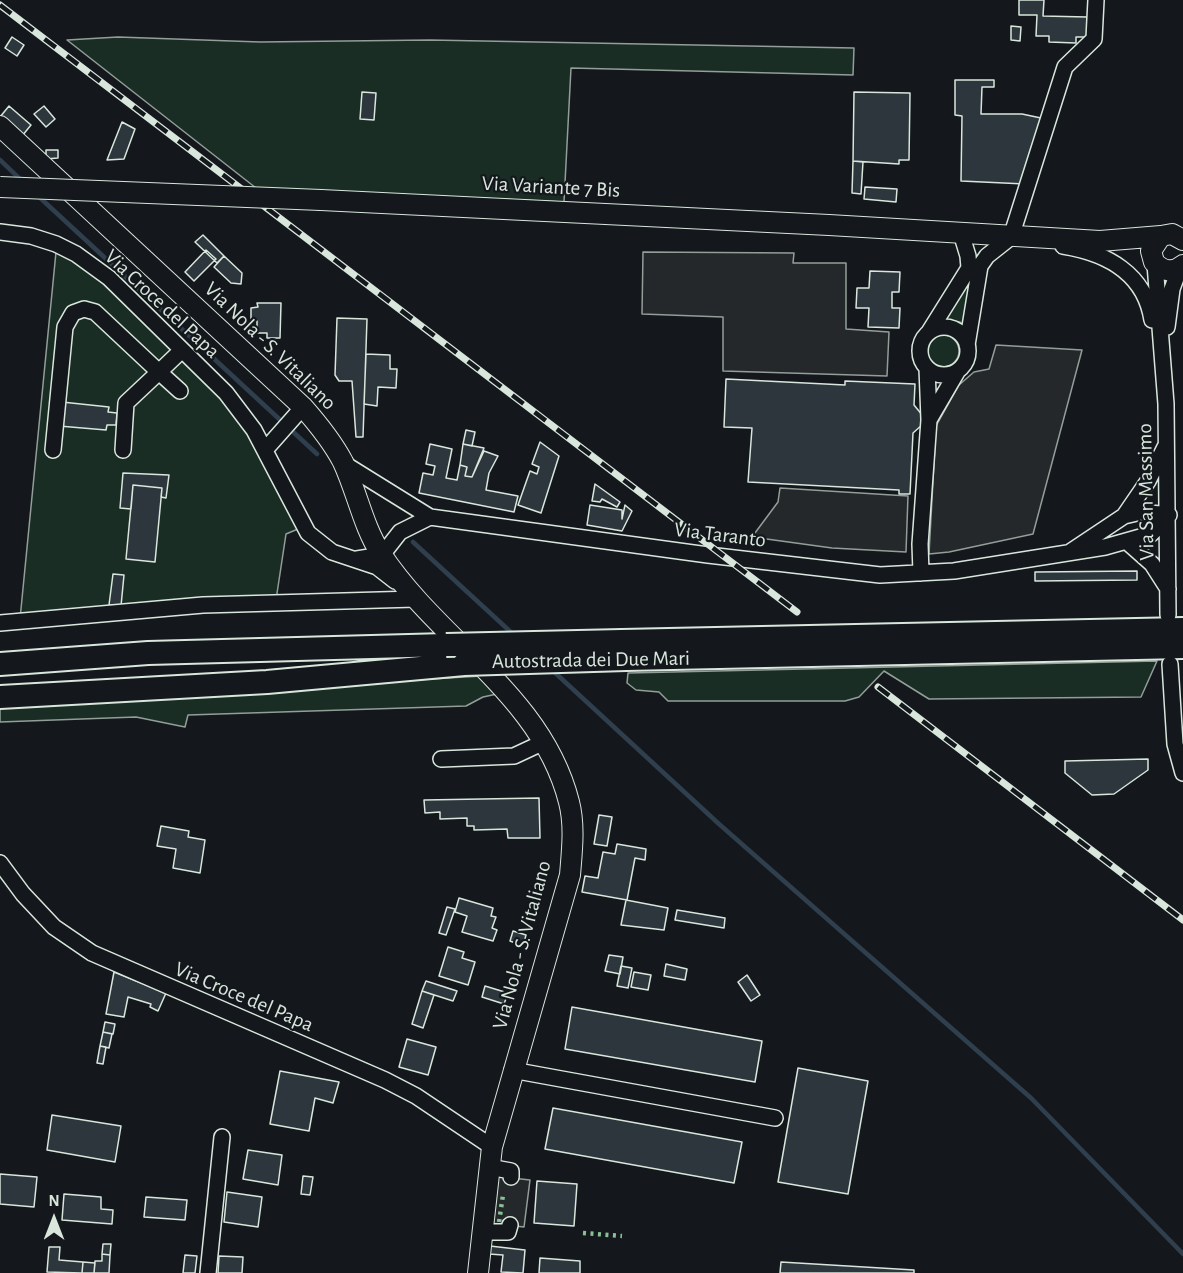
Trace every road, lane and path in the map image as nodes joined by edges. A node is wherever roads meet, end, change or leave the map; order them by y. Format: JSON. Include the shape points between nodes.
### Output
{"nodes":[{"id":1,"x":1096,"y":0,"type":"edge"},
{"id":2,"x":0,"y":126,"type":"edge"},
{"id":3,"x":0,"y":187,"type":"edge"},
{"id":4,"x":0,"y":232,"type":"edge"},
{"id":5,"x":961,"y":234,"type":"junction"},
{"id":6,"x":1161,"y":236,"type":"junction"},
{"id":7,"x":1011,"y":237,"type":"junction"},
{"id":8,"x":1037,"y":238,"type":"junction"},
{"id":9,"x":1182,"y":239,"type":"edge"},
{"id":10,"x":1100,"y":241,"type":"junction"},
{"id":11,"x":1155,"y":263,"type":"junction"},
{"id":12,"x":1182,"y":266,"type":"edge"},
{"id":13,"x":929,"y":332,"type":"junction"},
{"id":14,"x":967,"y":345,"type":"junction"},
{"id":15,"x":182,"y":350,"type":"junction"},
{"id":16,"x":927,"y":368,"type":"junction"},
{"id":17,"x":1164,"y":369,"type":"junction"},
{"id":18,"x":159,"y":372,"type":"junction"},
{"id":19,"x":957,"y":372,"type":"junction"},
{"id":20,"x":180,"y":391,"type":"dead end"},
{"id":21,"x":292,"y":419,"type":"junction"},
{"id":22,"x":929,"y":420,"type":"junction"},
{"id":23,"x":1167,"y":444,"type":"junction"},
{"id":24,"x":53,"y":450,"type":"dead end"},
{"id":25,"x":123,"y":450,"type":"dead end"},
{"id":26,"x":265,"y":450,"type":"junction"},
{"id":27,"x":343,"y":463,"type":"junction"},
{"id":28,"x":1169,"y":515,"type":"junction"},
{"id":29,"x":1124,"y":516,"type":"junction"},
{"id":30,"x":430,"y":517,"type":"junction"},
{"id":31,"x":1126,"y":541,"type":"junction"},
{"id":32,"x":1068,"y":554,"type":"junction"},
{"id":33,"x":382,"y":555,"type":"junction"},
{"id":34,"x":357,"y":559,"type":"junction"},
{"id":35,"x":921,"y":573,"type":"junction"},
{"id":36,"x":1168,"y":589,"type":"junction"},
{"id":37,"x":415,"y":598,"type":"junction"},
{"id":38,"x":1176,"y":622,"type":"edge"},
{"id":39,"x":0,"y":624,"type":"edge"},
{"id":40,"x":624,"y":650,"type":"junction"},
{"id":41,"x":1176,"y":655,"type":"edge"},
{"id":42,"x":0,"y":664,"type":"edge"},
{"id":43,"x":464,"y":664,"type":"junction"},
{"id":44,"x":0,"y":683,"type":"edge"},
{"id":45,"x":1177,"y":692,"type":"edge"},
{"id":46,"x":0,"y":696,"type":"edge"},
{"id":47,"x":544,"y":742,"type":"junction"},
{"id":48,"x":441,"y":759,"type":"dead end"},
{"id":49,"x":1183,"y":774,"type":"edge"},
{"id":50,"x":0,"y":863,"type":"edge"},
{"id":51,"x":512,"y":1070,"type":"junction"},
{"id":52,"x":775,"y":1118,"type":"dead end"},
{"id":53,"x":222,"y":1137,"type":"dead end"},
{"id":54,"x":492,"y":1147,"type":"junction"},
{"id":55,"x":489,"y":1167,"type":"junction"},
{"id":56,"x":511,"y":1177,"type":"dead end"},
{"id":57,"x":510,"y":1225,"type":"dead end"},
{"id":58,"x":482,"y":1232,"type":"junction"},
{"id":59,"x":208,"y":1273,"type":"edge"},
{"id":60,"x":477,"y":1273,"type":"edge"}],
"edges":[{"from":1,"to":7,"type":"street","via":[[1095,39],[1065,67]]},
{"from":2,"to":21,"type":"main road","name":"Via Nola - S. Vitaliano"},
{"from":3,"to":5,"type":"main road","name":"Via Variante 7 Bis","bridge":true},
{"from":4,"to":15,"type":"street","name":"Via Croce del Papa","via":[[31,236],[76,254],[110,278]]},
{"from":5,"to":7,"type":"main road","name":"Via Variante 7 Bis"},
{"from":5,"to":13,"type":"street","via":[[969,268]]},
{"from":6,"to":9,"type":"main road","name":"Via Variante 7 Bis","via":[[1172,234]]},
{"from":6,"to":10,"type":"main road","name":"Via Variante 7 Bis"},
{"from":6,"to":11,"type":"main road","via":[[1153,244]]},
{"from":7,"to":8,"type":"main road","name":"Via Variante 7 Bis"},
{"from":7,"to":14,"type":"street","via":[[980,266]]},
{"from":8,"to":10,"type":"main road","name":"Via Variante 7 Bis"},
{"from":8,"to":17,"type":"street","name":"Via San Massimo","via":[[1113,261],[1137,281],[1149,303],[1158,358]]},
{"from":10,"to":11,"type":"main road","name":"Via Variante 7 Bis"},
{"from":11,"to":12,"type":"main road","name":"Via Variante 7 Bis","via":[[1165,270]]},
{"from":11,"to":17,"type":"street","name":"Via San Massimo"},
{"from":12,"to":17,"type":"street","name":"Via San Massimo","via":[[1172,289]]},
{"from":13,"to":14,"type":"street","via":[[953,329]]},
{"from":13,"to":16,"type":"street","via":[[920,354]]},
{"from":14,"to":19,"type":"street","via":[[966,360]]},
{"from":15,"to":18,"type":"street"},
{"from":15,"to":26,"type":"street","name":"Via Croce del Papa","via":[[226,393]]},
{"from":16,"to":19,"type":"street","via":[[941,375]]},
{"from":16,"to":22,"type":"street"},
{"from":17,"to":23,"type":"street","name":"Via San Massimo"},
{"from":18,"to":20,"type":"street"},
{"from":18,"to":24,"type":"street","via":[[95,312],[84,309],[73,313],[65,327]]},
{"from":18,"to":25,"type":"street","via":[[126,403]]},
{"from":19,"to":22,"type":"street"},
{"from":21,"to":26,"type":"street"},
{"from":21,"to":27,"type":"main road","name":"Via Nola - S. Vitaliano","via":[[327,434]]},
{"from":22,"to":35,"type":"street"},
{"from":23,"to":28,"type":"street","name":"Via San Massimo"},
{"from":23,"to":29,"type":"street","name":"Via Taranto","via":[[1149,481]]},
{"from":26,"to":34,"type":"street","name":"Via Croce del Papa","via":[[308,533],[332,552]]},
{"from":27,"to":30,"type":"street"},
{"from":27,"to":33,"type":"main road","name":"Via Nola - S. Vitaliano"},
{"from":28,"to":29,"type":"street","name":"Via Taranto","via":[[1141,512]]},
{"from":28,"to":31,"type":"street","name":"Via Taranto","via":[[1151,534]]},
{"from":28,"to":36,"type":"street","name":"Via San Massimo"},
{"from":29,"to":32,"type":"street","name":"Via Taranto"},
{"from":30,"to":33,"type":"street","via":[[400,532]]},
{"from":30,"to":35,"type":"street","name":"Via Taranto","via":[[880,575]]},
{"from":31,"to":32,"type":"street","name":"Via Taranto"},
{"from":31,"to":36,"type":"street","via":[[1152,564]]},
{"from":32,"to":35,"type":"street","name":"Via Taranto"},
{"from":33,"to":34,"type":"street","name":"Via Croce del Papa"},
{"from":33,"to":37,"type":"main road","name":"Via Nola - S. Vitaliano"},
{"from":34,"to":37,"type":"street","name":"Via Croce del Papa","via":[[390,576]]},
{"from":36,"to":38,"type":"street","name":"Via San Massimo"},
{"from":37,"to":39,"type":"street","via":[[203,605]]},
{"from":37,"to":47,"type":"main road","name":"Via Nola - S. Vitaliano","via":[[506,689]]},
{"from":38,"to":40,"type":"highway","name":"Autostrada dei Due Mari"},
{"from":40,"to":41,"type":"highway","name":"Autostrada dei Due Mari"},
{"from":40,"to":42,"type":"highway","name":"Autostrada dei Due Mari","bridge":true,"via":[[446,645],[148,653]]},
{"from":40,"to":43,"type":"highway","name":"Autostrada dei Due Mari","bridge":true},
{"from":41,"to":45,"type":"street"},
{"from":43,"to":44,"type":"highway","name":"Autostrada dei Due Mari","via":[[148,672]]},
{"from":43,"to":46,"type":"highway","via":[[267,682]]},
{"from":45,"to":49,"type":"street","via":[[1174,744]]},
{"from":47,"to":48,"type":"street","via":[[514,756]]},
{"from":47,"to":51,"type":"main road","name":"Via Nola - S. Vitaliano","via":[[570,803],[570,875]]},
{"from":50,"to":54,"type":"street","name":"Via Croce del Papa","via":[[54,927],[92,953],[385,1080]]},
{"from":51,"to":52,"type":"street"},
{"from":51,"to":54,"type":"main road","name":"Via Nola - S. Vitaliano"},
{"from":53,"to":59,"type":"street"},
{"from":54,"to":55,"type":"main road","name":"Via Nola - S. Vitaliano"},
{"from":55,"to":56,"type":"street","via":[[511,1172]]},
{"from":55,"to":58,"type":"main road","name":"Via Nola - S. Vitaliano"},
{"from":57,"to":58,"type":"street","via":[[508,1232]]},
{"from":58,"to":60,"type":"main road","name":"Via Nola - S. Vitaliano"}]}
